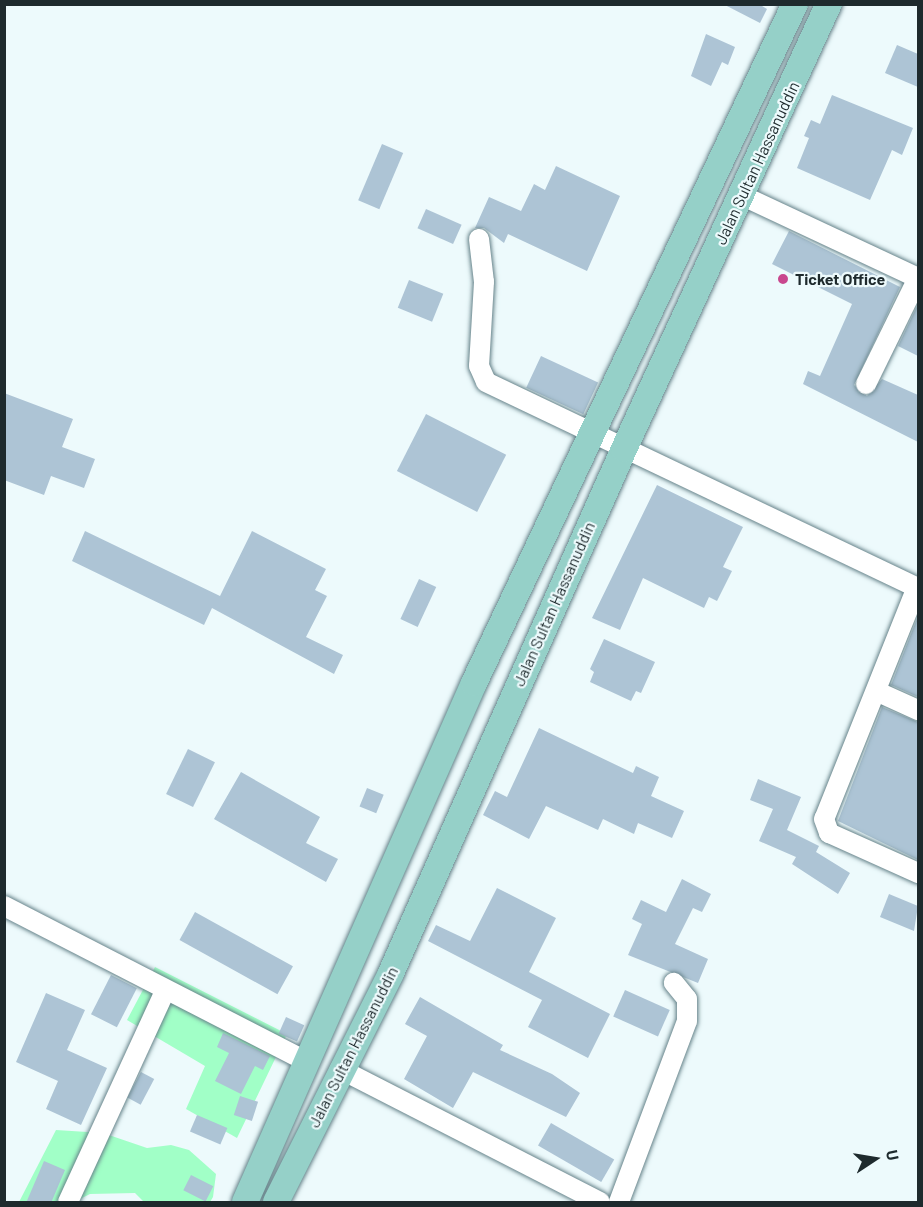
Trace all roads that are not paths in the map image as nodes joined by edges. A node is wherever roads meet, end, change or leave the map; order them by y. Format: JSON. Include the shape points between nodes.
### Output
{"nodes":[{"id":1,"x":795,"y":4,"type":"edge"},
{"id":2,"x":829,"y":4,"type":"edge"},
{"id":3,"x":743,"y":196,"type":"junction"},
{"id":4,"x":478,"y":239,"type":"dead end"},
{"id":5,"x":918,"y":278,"type":"edge"},
{"id":6,"x":866,"y":384,"type":"dead end"},
{"id":7,"x":591,"y":431,"type":"junction"},
{"id":8,"x":624,"y":449,"type":"junction"},
{"id":9,"x":918,"y":587,"type":"edge"},
{"id":10,"x":878,"y":692,"type":"junction"},
{"id":11,"x":918,"y":710,"type":"edge"},
{"id":12,"x":918,"y":873,"type":"edge"},
{"id":13,"x":4,"y":906,"type":"edge"},
{"id":14,"x":674,"y":983,"type":"dead end"},
{"id":15,"x":165,"y":991,"type":"junction"},
{"id":16,"x":307,"y":1062,"type":"junction"},
{"id":17,"x":340,"y":1069,"type":"junction"},
{"id":18,"x":257,"y":1172,"type":"junction"},
{"id":19,"x":280,"y":1194,"type":"edge"},
{"id":20,"x":68,"y":1203,"type":"edge"},
{"id":21,"x":245,"y":1203,"type":"edge"},
{"id":22,"x":600,"y":1203,"type":"edge"},
{"id":23,"x":619,"y":1203,"type":"edge"}],
"edges":[{"from":1,"to":7,"type":"main road","name":"Jalan Sultan Hassanuddin","via":[[659,299]]},
{"from":2,"to":3,"type":"main road","name":"Jalan Sultan Hassanuddin"},
{"from":3,"to":5,"type":"street"},
{"from":3,"to":8,"type":"main road","name":"Jalan Sultan Hassanuddin"},
{"from":4,"to":7,"type":"street","via":[[484,282],[481,376]]},
{"from":5,"to":6,"type":"street"},
{"from":7,"to":8,"type":"street"},
{"from":7,"to":16,"type":"main road","name":"Jalan Sultan Hassanuddin"},
{"from":8,"to":9,"type":"street"},
{"from":8,"to":17,"type":"main road","name":"Jalan Sultan Hassanuddin","via":[[391,973]]},
{"from":9,"to":10,"type":"street"},
{"from":10,"to":11,"type":"street"},
{"from":10,"to":12,"type":"street","via":[[824,826],[829,832]]},
{"from":13,"to":15,"type":"street"},
{"from":14,"to":23,"type":"street","via":[[687,999],[687,1021]]},
{"from":15,"to":16,"type":"street"},
{"from":15,"to":20,"type":"street"},
{"from":16,"to":18,"type":"main road","name":"Jalan Sultan Hassanuddin"},
{"from":17,"to":19,"type":"main road","name":"Jalan Sultan Hassanuddin"},
{"from":17,"to":22,"type":"street"},
{"from":18,"to":19,"type":"main road"},
{"from":18,"to":21,"type":"main road","name":"Jalan Sultan Hassanuddin"}]}
